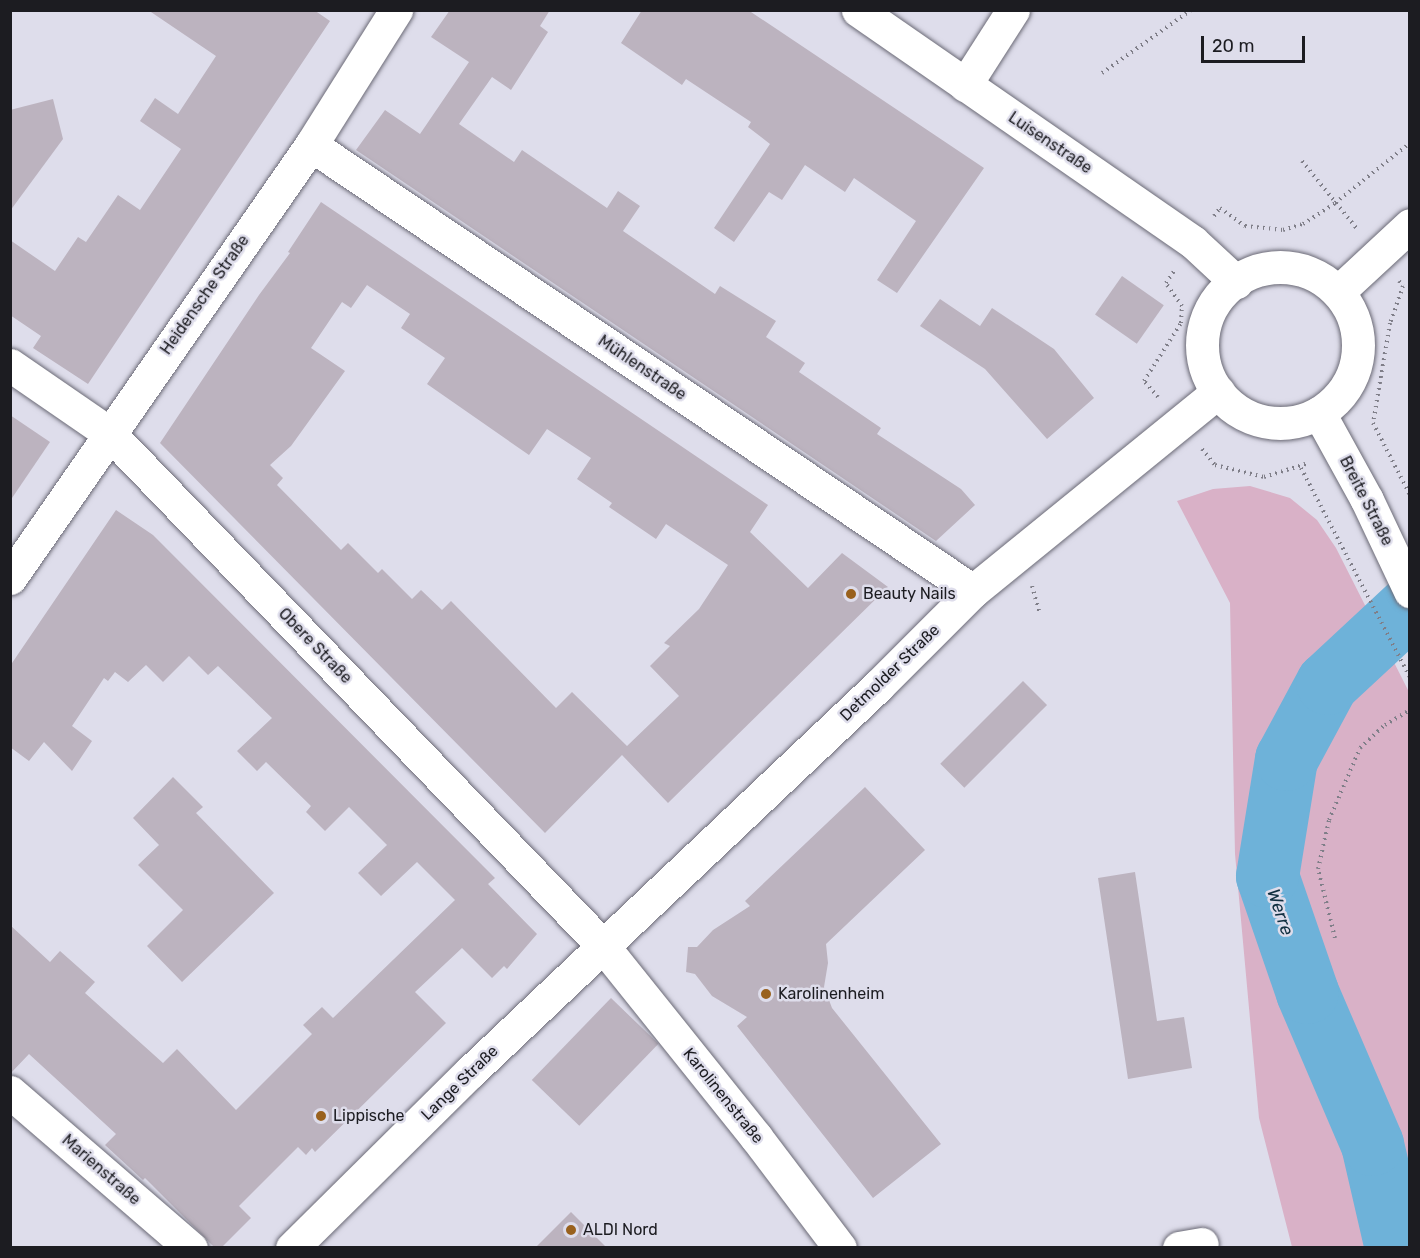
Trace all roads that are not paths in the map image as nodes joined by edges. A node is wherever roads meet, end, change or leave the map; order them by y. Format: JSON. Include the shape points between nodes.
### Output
{"nodes":[{"id":1,"x":396,"y":10,"type":"edge"},
{"id":2,"x":858,"y":10,"type":"edge"},
{"id":3,"x":1013,"y":10,"type":"edge"},
{"id":4,"x":965,"y":85,"type":"junction"},
{"id":5,"x":311,"y":145,"type":"junction"},
{"id":6,"x":1410,"y":225,"type":"edge"},
{"id":7,"x":1236,"y":282,"type":"junction"},
{"id":8,"x":1338,"y":292,"type":"junction"},
{"id":9,"x":10,"y":365,"type":"edge"},
{"id":10,"x":1218,"y":392,"type":"junction"},
{"id":11,"x":1319,"y":413,"type":"junction"},
{"id":12,"x":109,"y":433,"type":"junction"},
{"id":13,"x":10,"y":578,"type":"edge"},
{"id":14,"x":973,"y":591,"type":"junction"},
{"id":15,"x":1410,"y":591,"type":"edge"},
{"id":16,"x":603,"y":946,"type":"junction"},
{"id":17,"x":10,"y":1092,"type":"edge"},
{"id":18,"x":191,"y":1248,"type":"edge"},
{"id":19,"x":292,"y":1248,"type":"edge"},
{"id":20,"x":840,"y":1248,"type":"edge"}],
"edges":[{"from":1,"to":5,"type":"street","name":"Heidensche Straße"},
{"from":2,"to":4,"type":"street","name":"Luisenstraße"},
{"from":3,"to":4,"type":"street"},
{"from":4,"to":7,"type":"street","name":"Luisenstraße","via":[[1193,242]]},
{"from":5,"to":12,"type":"street","name":"Heidensche Straße"},
{"from":5,"to":14,"type":"street","name":"Mühlenstraße"},
{"from":6,"to":8,"type":"street"},
{"from":7,"to":8,"type":"street","via":[[1252,273],[1288,268],[1315,276]]},
{"from":7,"to":10,"type":"street","via":[[1209,313],[1204,333],[1203,353]]},
{"from":8,"to":11,"type":"street","via":[[1358,334],[1356,365],[1342,393]]},
{"from":9,"to":12,"type":"street","name":"Obere Straße"},
{"from":10,"to":11,"type":"street","via":[[1233,408],[1275,423],[1298,422]]},
{"from":10,"to":14,"type":"street","name":"Detmolder Straße"},
{"from":11,"to":15,"type":"street","name":"Breite Straße"},
{"from":12,"to":13,"type":"street","name":"Heidensche Straße"},
{"from":12,"to":16,"type":"street","name":"Obere Straße"},
{"from":14,"to":16,"type":"street","name":"Detmolder Straße"},
{"from":16,"to":19,"type":"street","name":"Lange Straße"},
{"from":16,"to":20,"type":"street","name":"Karolinenstraße"},
{"from":17,"to":18,"type":"street","name":"Marienstraße"}]}
